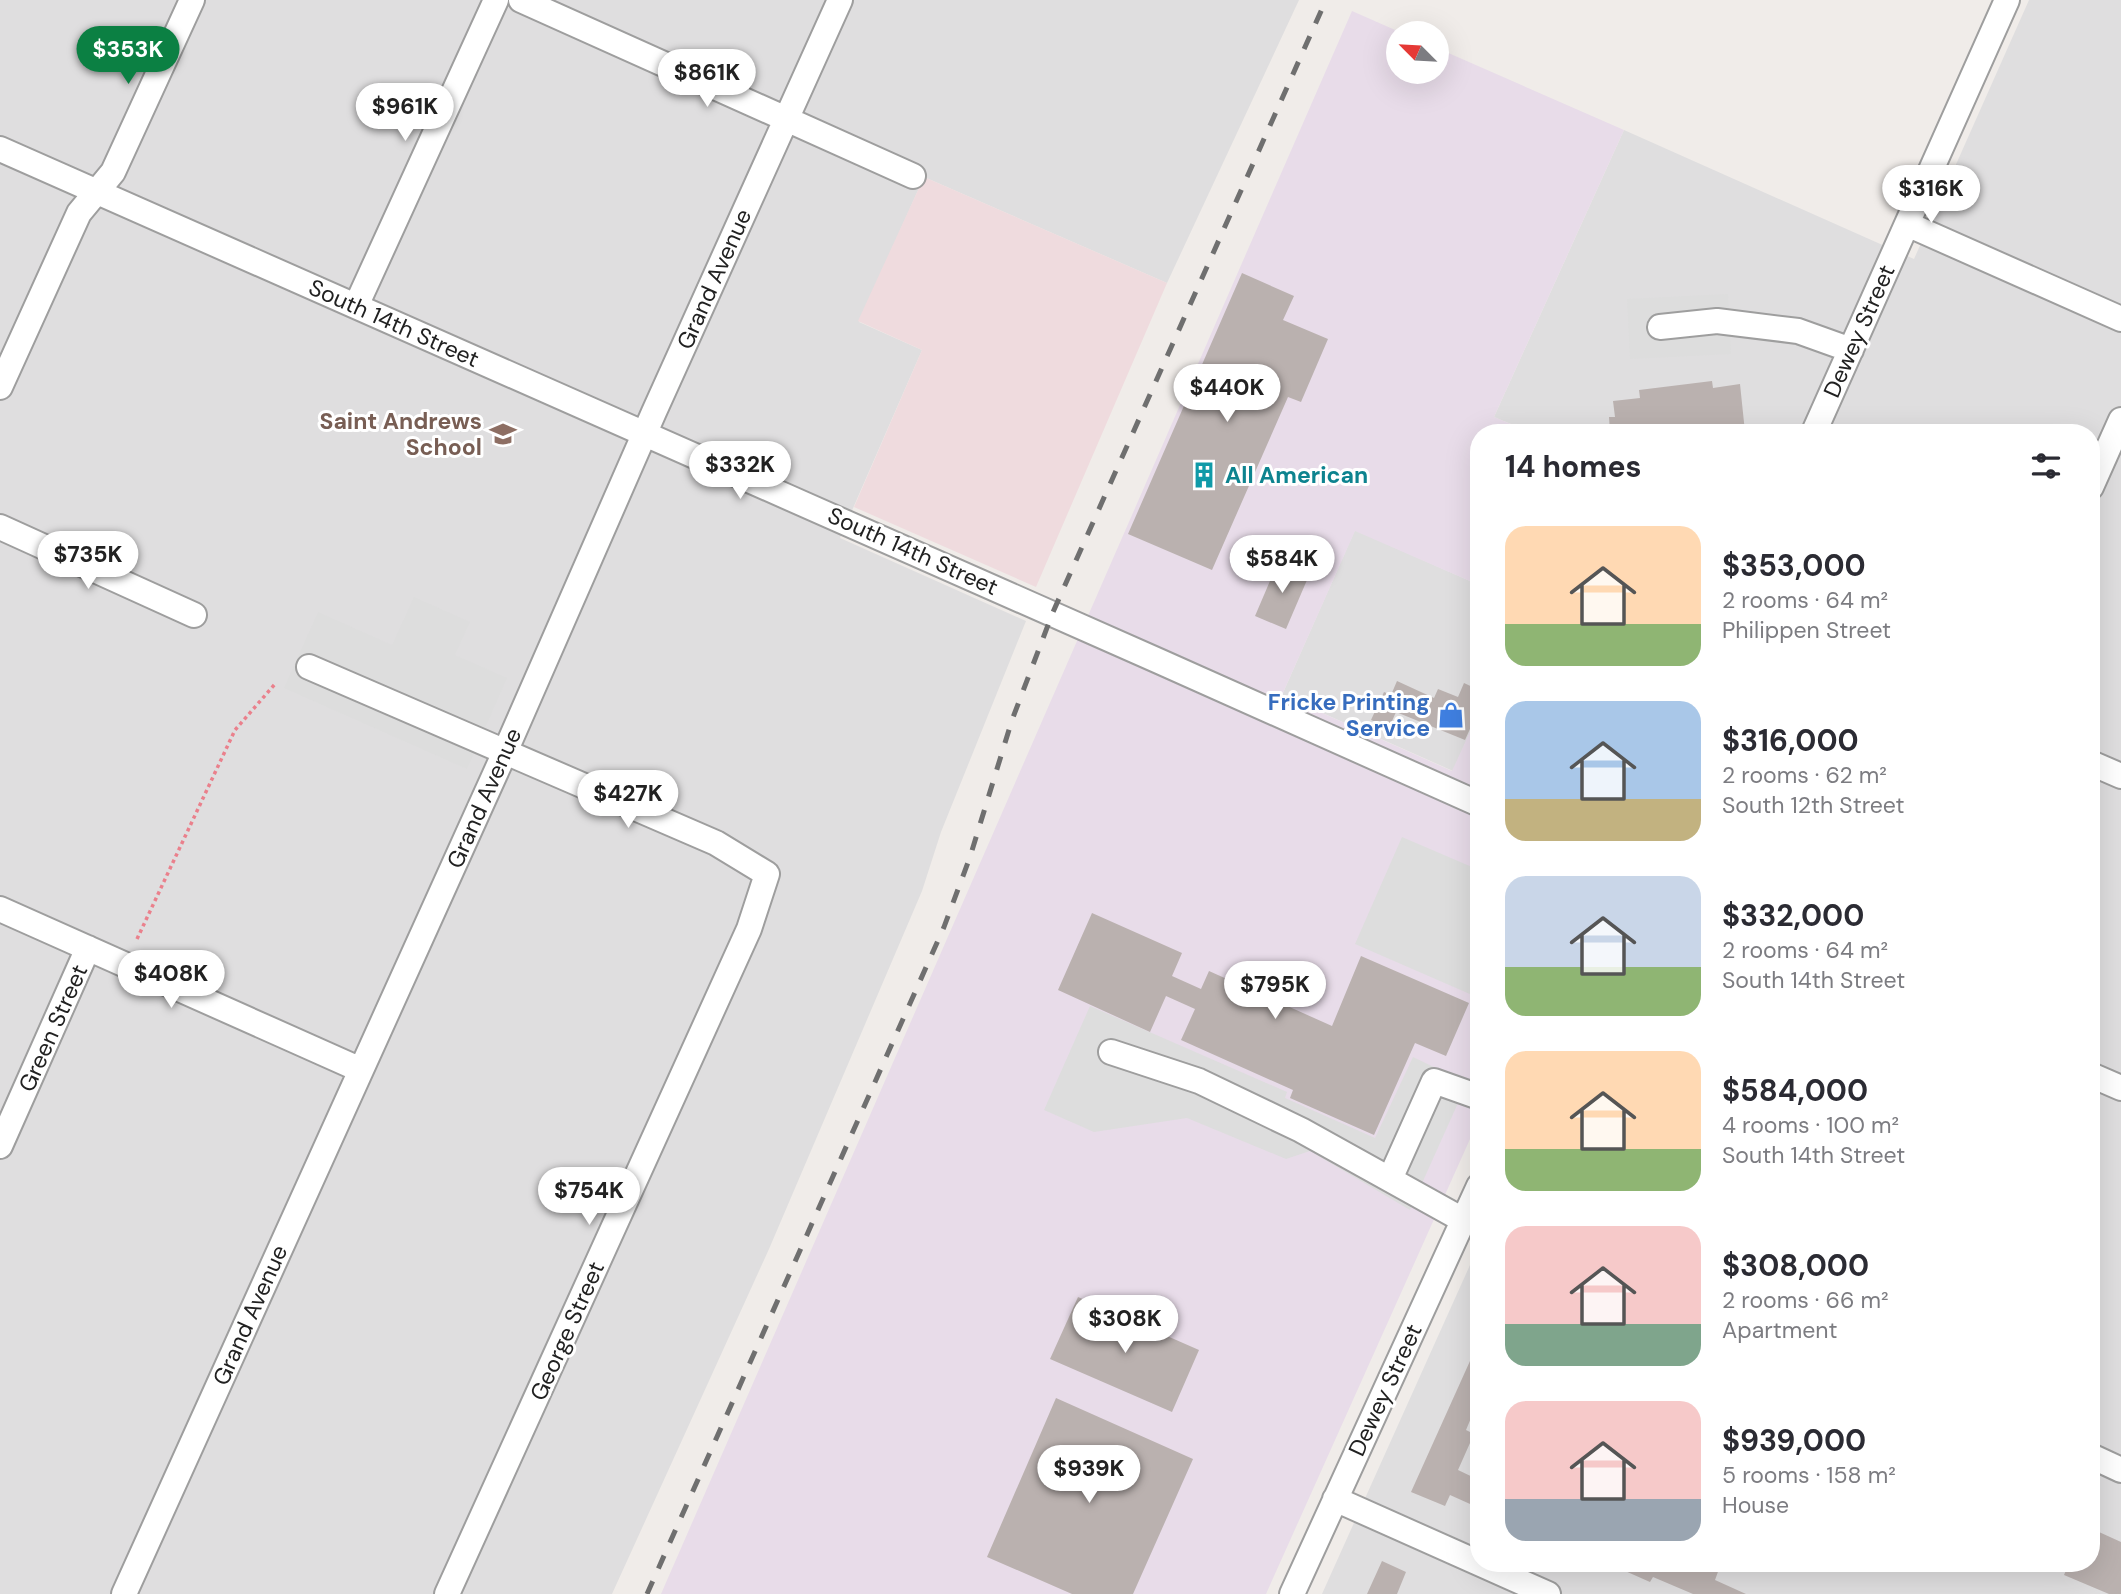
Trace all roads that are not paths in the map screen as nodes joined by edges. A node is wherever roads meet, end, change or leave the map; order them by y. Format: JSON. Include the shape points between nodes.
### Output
{"nodes":[{"id":1,"x":191,"y":0,"type":"edge"},
{"id":2,"x":496,"y":0,"type":"edge"},
{"id":3,"x":521,"y":0,"type":"edge"},
{"id":4,"x":840,"y":0,"type":"edge"},
{"id":5,"x":2007,"y":0,"type":"edge"},
{"id":6,"x":785,"y":120,"type":"junction"},
{"id":7,"x":0,"y":149,"type":"edge"},
{"id":8,"x":913,"y":176,"type":"dead end"},
{"id":9,"x":97,"y":192,"type":"junction"},
{"id":10,"x":1907,"y":223,"type":"junction"},
{"id":11,"x":356,"y":306,"type":"junction"},
{"id":12,"x":2121,"y":319,"type":"edge"},
{"id":13,"x":1660,"y":327,"type":"dead end"},
{"id":14,"x":1851,"y":349,"type":"junction"},
{"id":15,"x":0,"y":387,"type":"edge"},
{"id":16,"x":2121,"y":420,"type":"edge"},
{"id":17,"x":1818,"y":424,"type":"edge"},
{"id":18,"x":645,"y":435,"type":"junction"},
{"id":19,"x":2100,"y":467,"type":"edge"},
{"id":20,"x":0,"y":527,"type":"edge"},
{"id":21,"x":194,"y":615,"type":"dead end"},
{"id":22,"x":309,"y":667,"type":"dead end"},
{"id":23,"x":505,"y":752,"type":"junction"},
{"id":24,"x":2100,"y":767,"type":"edge"},
{"id":25,"x":2121,"y":776,"type":"edge"},
{"id":26,"x":1470,"y":800,"type":"edge"},
{"id":27,"x":0,"y":909,"type":"edge"},
{"id":28,"x":88,"y":948,"type":"junction"},
{"id":29,"x":1111,"y":1052,"type":"dead end"},
{"id":30,"x":361,"y":1070,"type":"junction"},
{"id":31,"x":2100,"y":1079,"type":"edge"},
{"id":32,"x":2121,"y":1088,"type":"edge"},
{"id":33,"x":1470,"y":1094,"type":"edge"},
{"id":34,"x":0,"y":1146,"type":"edge"},
{"id":35,"x":1390,"y":1179,"type":"junction"},
{"id":36,"x":1470,"y":1205,"type":"edge"},
{"id":37,"x":1463,"y":1220,"type":"junction"},
{"id":38,"x":2100,"y":1461,"type":"edge"},
{"id":39,"x":2121,"y":1470,"type":"edge"},
{"id":40,"x":1335,"y":1499,"type":"junction"},
{"id":41,"x":1470,"y":1559,"type":"edge"},
{"id":42,"x":1499,"y":1572,"type":"edge"},
{"id":43,"x":124,"y":1594,"type":"edge"},
{"id":44,"x":447,"y":1594,"type":"edge"},
{"id":45,"x":1292,"y":1594,"type":"edge"},
{"id":46,"x":1548,"y":1594,"type":"edge"}],
"edges":[{"from":1,"to":9,"type":"street","via":[[113,172]]},
{"from":2,"to":11,"type":"street"},
{"from":3,"to":6,"type":"street"},
{"from":4,"to":6,"type":"street","name":"Grand Avenue"},
{"from":5,"to":10,"type":"street","name":"Dewey Street"},
{"from":6,"to":8,"type":"street"},
{"from":6,"to":18,"type":"street","name":"Grand Avenue"},
{"from":7,"to":9,"type":"street","name":"South 14th Street"},
{"from":9,"to":11,"type":"street","name":"South 14th Street"},
{"from":9,"to":15,"type":"street","via":[[79,213]]},
{"from":10,"to":12,"type":"street"},
{"from":10,"to":14,"type":"street","name":"Dewey Street"},
{"from":11,"to":18,"type":"street","name":"South 14th Street"},
{"from":13,"to":14,"type":"street","via":[[1717,321],[1798,331]]},
{"from":14,"to":17,"type":"street","name":"Dewey Street"},
{"from":16,"to":19,"type":"street"},
{"from":18,"to":23,"type":"street","name":"Grand Avenue"},
{"from":18,"to":26,"type":"street","name":"South 14th Street"},
{"from":20,"to":21,"type":"street"},
{"from":22,"to":23,"type":"street"},
{"from":23,"to":30,"type":"street","name":"Grand Avenue"},
{"from":23,"to":44,"type":"street","name":"George Street","via":[[716,843],[767,874],[748,929]]},
{"from":24,"to":25,"type":"street"},
{"from":27,"to":28,"type":"street"},
{"from":28,"to":30,"type":"street"},
{"from":28,"to":34,"type":"street","name":"Green Street"},
{"from":29,"to":35,"type":"street","via":[[1199,1081]]},
{"from":30,"to":43,"type":"street","name":"Grand Avenue"},
{"from":31,"to":32,"type":"street"},
{"from":33,"to":35,"type":"street","via":[[1434,1081]]},
{"from":35,"to":37,"type":"street"},
{"from":36,"to":37,"type":"street","name":"Dewey Street"},
{"from":37,"to":40,"type":"street","name":"Dewey Street"},
{"from":38,"to":39,"type":"street"},
{"from":40,"to":41,"type":"street"},
{"from":40,"to":45,"type":"street","name":"Dewey Street"},
{"from":42,"to":46,"type":"street"}]}
